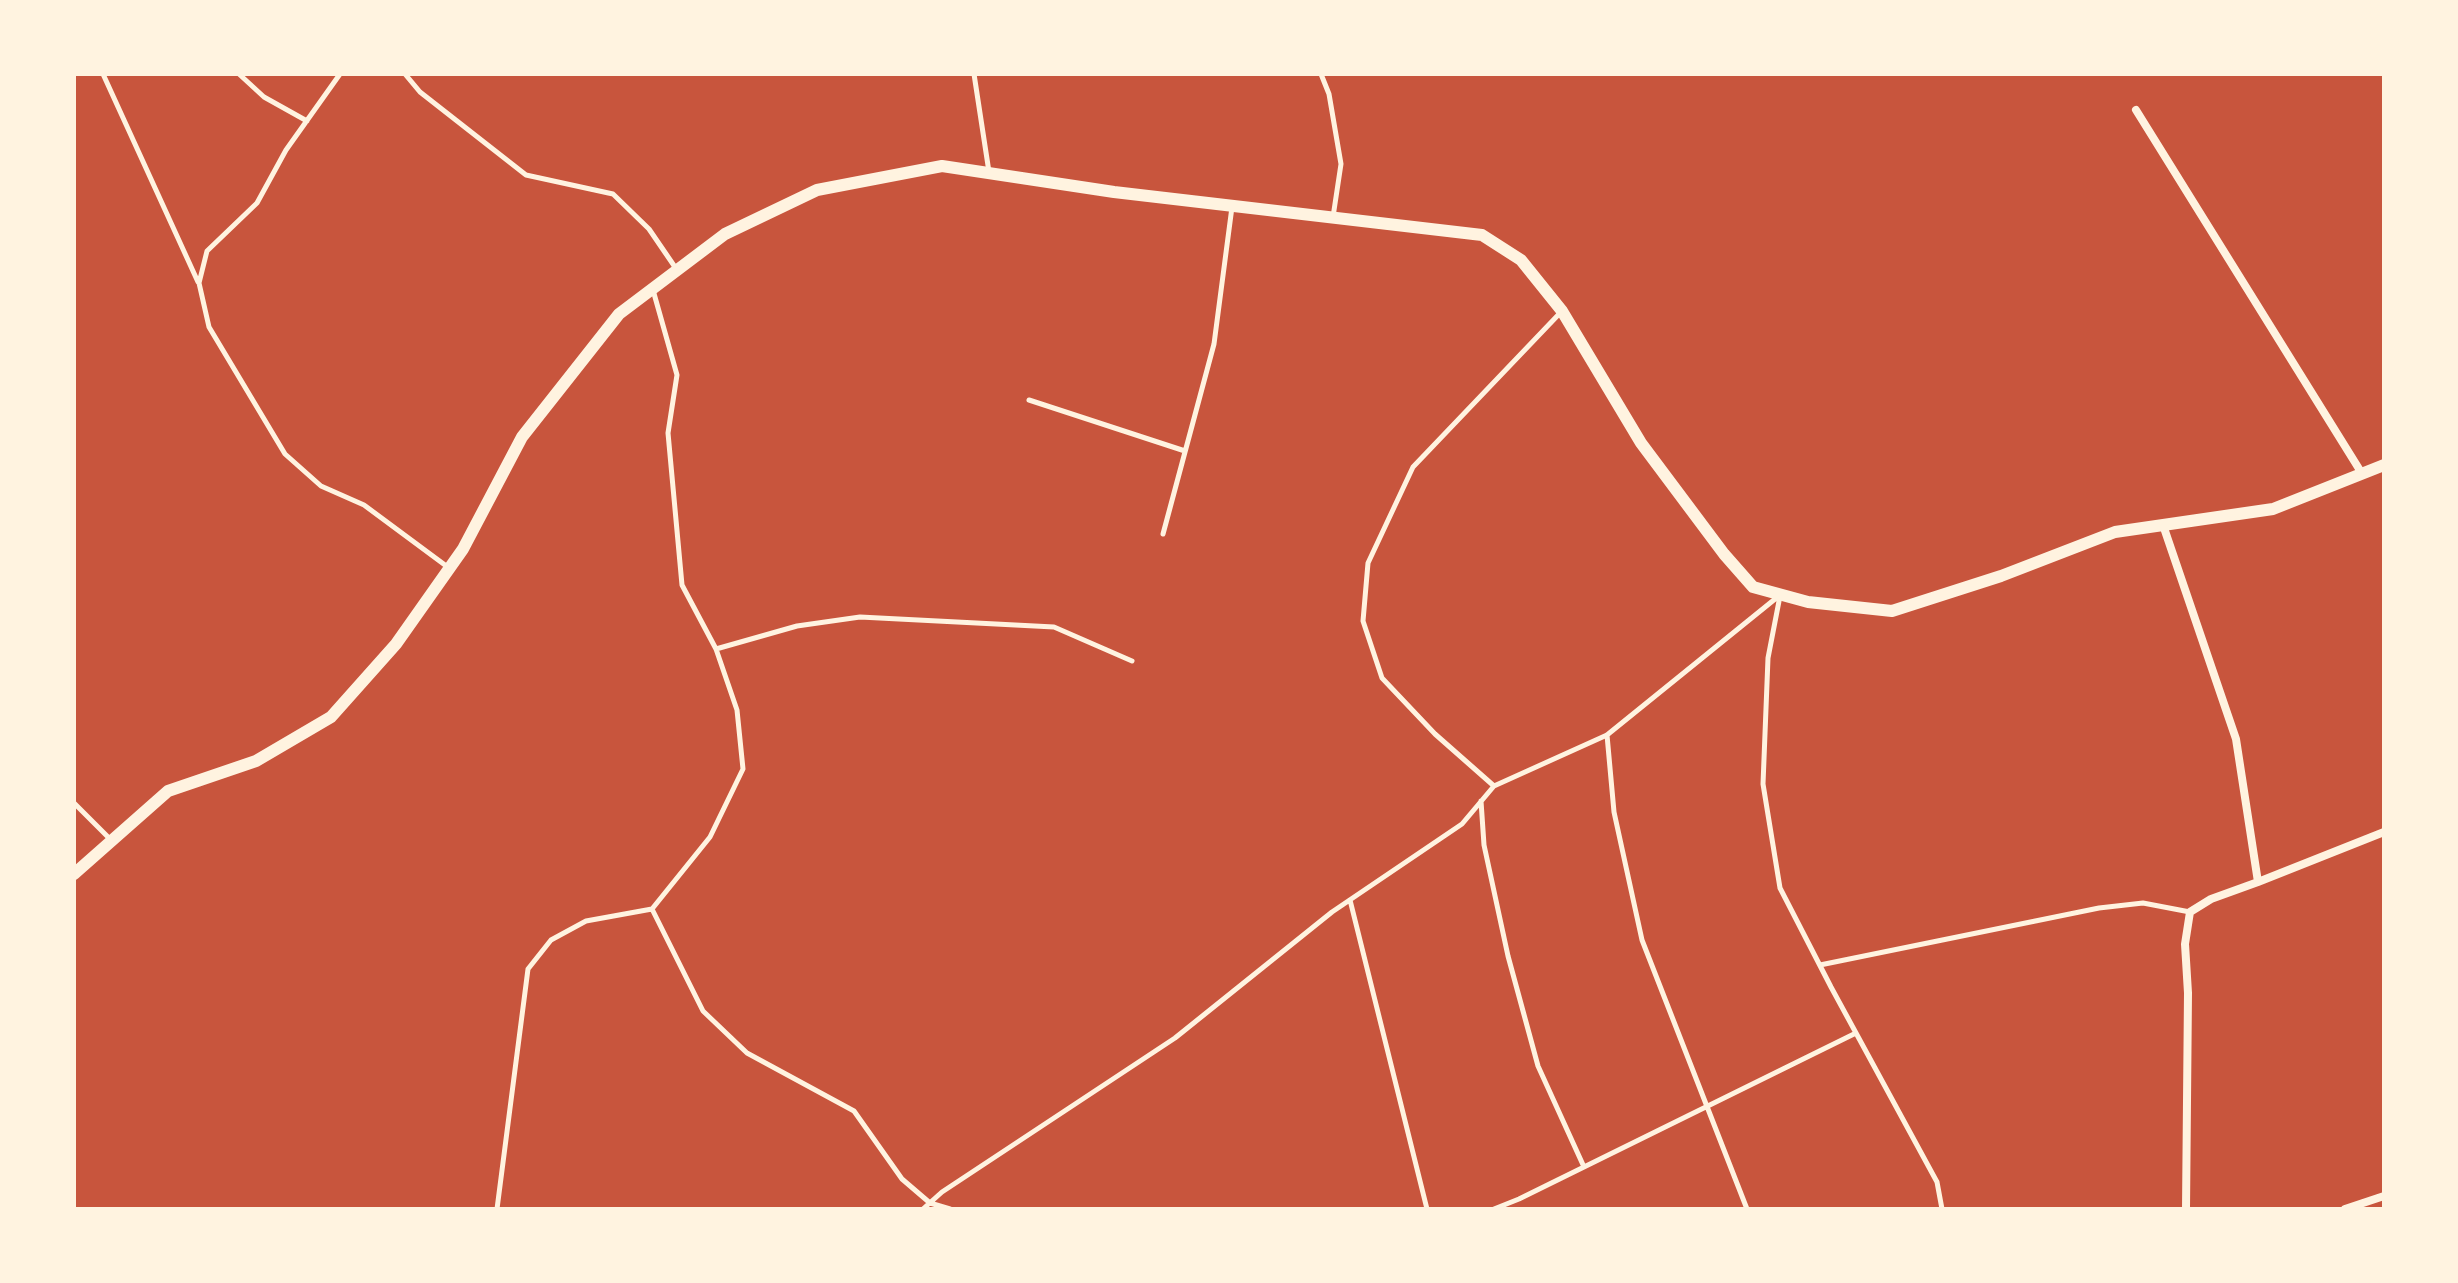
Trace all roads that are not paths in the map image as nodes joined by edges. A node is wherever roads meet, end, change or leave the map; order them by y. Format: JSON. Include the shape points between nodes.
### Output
{"nodes":[{"id":1,"x":103,"y":74,"type":"edge"},
{"id":2,"x":239,"y":74,"type":"edge"},
{"id":3,"x":340,"y":74,"type":"edge"},
{"id":4,"x":405,"y":74,"type":"edge"},
{"id":5,"x":974,"y":74,"type":"edge"},
{"id":6,"x":1321,"y":74,"type":"edge"},
{"id":7,"x":2136,"y":110,"type":"dead end"},
{"id":8,"x":307,"y":121,"type":"junction"},
{"id":9,"x":989,"y":173,"type":"junction"},
{"id":10,"x":1232,"y":206,"type":"junction"},
{"id":11,"x":1333,"y":218,"type":"junction"},
{"id":12,"x":677,"y":270,"type":"junction"},
{"id":13,"x":199,"y":283,"type":"junction"},
{"id":14,"x":652,"y":289,"type":"junction"},
{"id":15,"x":1562,"y":311,"type":"junction"},
{"id":16,"x":1029,"y":400,"type":"dead end"},
{"id":17,"x":1185,"y":451,"type":"junction"},
{"id":18,"x":2384,"y":465,"type":"edge"},
{"id":19,"x":2361,"y":472,"type":"junction"},
{"id":20,"x":2163,"y":525,"type":"junction"},
{"id":21,"x":1163,"y":534,"type":"dead end"},
{"id":22,"x":449,"y":568,"type":"junction"},
{"id":23,"x":1781,"y":595,"type":"junction"},
{"id":24,"x":716,"y":649,"type":"junction"},
{"id":25,"x":1132,"y":661,"type":"dead end"},
{"id":26,"x":1607,"y":735,"type":"junction"},
{"id":27,"x":1494,"y":786,"type":"junction"},
{"id":28,"x":1481,"y":800,"type":"junction"},
{"id":29,"x":74,"y":803,"type":"edge"},
{"id":30,"x":2384,"y":832,"type":"edge"},
{"id":31,"x":111,"y":841,"type":"junction"},
{"id":32,"x":74,"y":874,"type":"edge"},
{"id":33,"x":2258,"y":882,"type":"junction"},
{"id":34,"x":1350,"y":900,"type":"junction"},
{"id":35,"x":652,"y":909,"type":"junction"},
{"id":36,"x":2190,"y":912,"type":"junction"},
{"id":37,"x":1820,"y":965,"type":"junction"},
{"id":38,"x":1856,"y":1033,"type":"junction"},
{"id":39,"x":1707,"y":1107,"type":"junction"},
{"id":40,"x":1584,"y":1167,"type":"junction"},
{"id":41,"x":2384,"y":1196,"type":"edge"},
{"id":42,"x":1519,"y":1199,"type":"junction"},
{"id":43,"x":930,"y":1203,"type":"junction"},
{"id":44,"x":497,"y":1209,"type":"edge"},
{"id":45,"x":923,"y":1209,"type":"edge"},
{"id":46,"x":950,"y":1209,"type":"edge"},
{"id":47,"x":1427,"y":1209,"type":"edge"},
{"id":48,"x":1494,"y":1209,"type":"edge"},
{"id":49,"x":1523,"y":1209,"type":"edge"},
{"id":50,"x":1747,"y":1209,"type":"edge"},
{"id":51,"x":1942,"y":1209,"type":"edge"},
{"id":52,"x":2186,"y":1209,"type":"edge"},
{"id":53,"x":2345,"y":1209,"type":"edge"}],
"edges":[{"from":1,"to":13,"type":"lane"},
{"from":2,"to":8,"type":"lane","via":[[264,97]]},
{"from":3,"to":8,"type":"lane"},
{"from":4,"to":12,"type":"lane","via":[[420,92],[526,175],[613,194],[649,229]]},
{"from":5,"to":9,"type":"lane"},
{"from":6,"to":11,"type":"lane","via":[[1341,164]]},
{"from":7,"to":19,"type":"street"},
{"from":8,"to":13,"type":"lane","via":[[257,203],[207,251]]},
{"from":9,"to":10,"type":"street"},
{"from":9,"to":12,"type":"street","via":[[942,166],[817,190],[725,234]]},
{"from":10,"to":11,"type":"street"},
{"from":10,"to":17,"type":"lane","via":[[1214,344]]},
{"from":11,"to":15,"type":"street","via":[[1482,235],[1521,260]]},
{"from":12,"to":14,"type":"street"},
{"from":13,"to":22,"type":"lane","via":[[209,327],[285,454],[321,486],[364,505]]},
{"from":14,"to":22,"type":"street","via":[[619,314],[522,437]]},
{"from":14,"to":24,"type":"lane","via":[[677,375],[668,433],[682,585]]},
{"from":15,"to":23,"type":"street","via":[[1641,443],[1724,554],[1753,587]]},
{"from":15,"to":27,"type":"lane","via":[[1413,467],[1368,563],[1363,621],[1382,678]]},
{"from":16,"to":17,"type":"lane"},
{"from":17,"to":21,"type":"lane"},
{"from":18,"to":19,"type":"street"},
{"from":19,"to":20,"type":"street","via":[[2273,509]]},
{"from":20,"to":23,"type":"street","via":[[2115,532],[1892,611]]},
{"from":20,"to":33,"type":"street","via":[[2236,739]]},
{"from":22,"to":31,"type":"street","via":[[396,644],[331,717],[256,761],[168,791]]},
{"from":23,"to":26,"type":"lane"},
{"from":23,"to":37,"type":"lane","via":[[1768,658],[1763,784],[1780,888]]},
{"from":24,"to":25,"type":"lane","via":[[797,626],[860,617],[1054,627]]},
{"from":24,"to":35,"type":"lane","via":[[737,710],[743,769],[710,837]]},
{"from":26,"to":27,"type":"lane"},
{"from":26,"to":39,"type":"lane","via":[[1614,812],[1642,940]]},
{"from":27,"to":28,"type":"lane"},
{"from":28,"to":34,"type":"lane","via":[[1462,824]]},
{"from":28,"to":40,"type":"lane","via":[[1484,845],[1538,1066]]},
{"from":29,"to":31,"type":"lane"},
{"from":30,"to":33,"type":"street"},
{"from":31,"to":32,"type":"street"},
{"from":33,"to":36,"type":"street"},
{"from":34,"to":43,"type":"lane","via":[[1175,1038]]},
{"from":34,"to":47,"type":"lane"},
{"from":35,"to":43,"type":"lane","via":[[703,1011],[747,1053],[854,1111],[902,1179]]},
{"from":35,"to":44,"type":"lane","via":[[586,921],[551,940],[528,969]]},
{"from":36,"to":37,"type":"lane","via":[[2143,903],[2099,908]]},
{"from":36,"to":52,"type":"street","via":[[2185,944]]},
{"from":37,"to":38,"type":"lane"},
{"from":38,"to":39,"type":"lane"},
{"from":38,"to":51,"type":"lane","via":[[1937,1182]]},
{"from":39,"to":40,"type":"lane"},
{"from":39,"to":50,"type":"lane"},
{"from":40,"to":42,"type":"lane"},
{"from":41,"to":53,"type":"street"},
{"from":42,"to":48,"type":"lane"},
{"from":42,"to":49,"type":"lane"},
{"from":43,"to":45,"type":"lane"},
{"from":43,"to":46,"type":"lane"}]}
